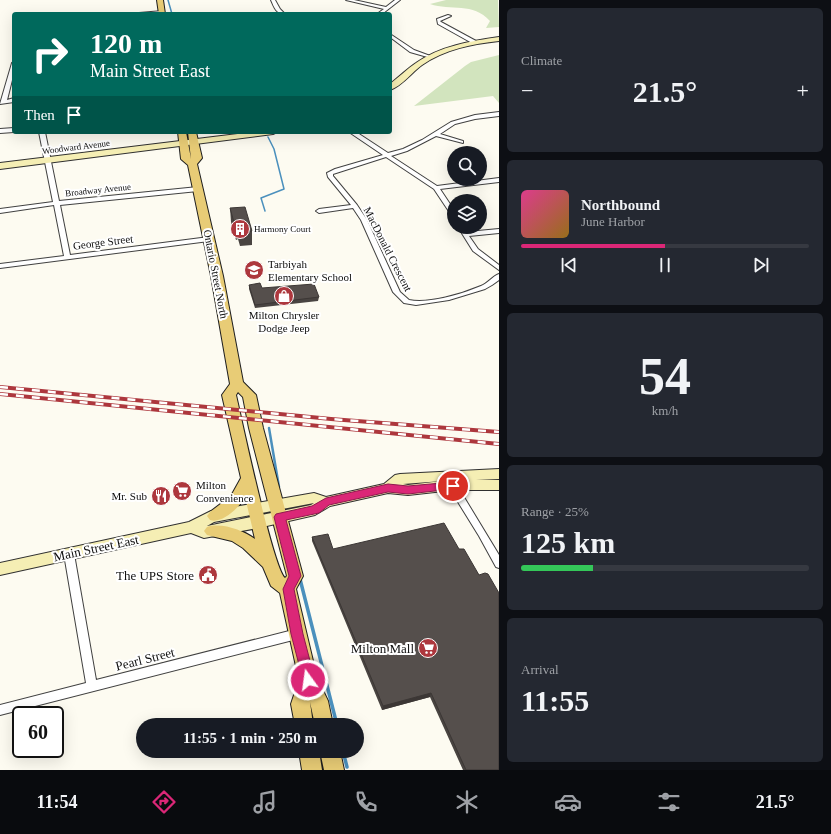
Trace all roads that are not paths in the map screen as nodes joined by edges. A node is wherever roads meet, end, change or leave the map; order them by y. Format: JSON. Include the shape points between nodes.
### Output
{"nodes":[{"id":1,"x":160,"y":0,"type":"edge"},
{"id":2,"x":273,"y":0,"type":"edge"},
{"id":3,"x":348,"y":0,"type":"edge"},
{"id":4,"x":398,"y":0,"type":"edge"},
{"id":5,"x":386,"y":8,"type":"junction"},
{"id":6,"x":162,"y":12,"type":"edge"},
{"id":7,"x":280,"y":12,"type":"edge"},
{"id":8,"x":381,"y":12,"type":"edge"},
{"id":9,"x":450,"y":16,"type":"dead end"},
{"id":10,"x":499,"y":39,"type":"edge"},
{"id":11,"x":393,"y":40,"type":"edge"},
{"id":12,"x":474,"y":42,"type":"junction"},
{"id":13,"x":431,"y":57,"type":"junction"},
{"id":14,"x":12,"y":70,"type":"edge"},
{"id":15,"x":392,"y":86,"type":"edge"},
{"id":16,"x":12,"y":100,"type":"edge"},
{"id":17,"x":2,"y":102,"type":"edge"},
{"id":18,"x":499,"y":114,"type":"edge"},
{"id":19,"x":12,"y":130,"type":"edge"},
{"id":20,"x":0,"y":131,"type":"edge"},
{"id":21,"x":42,"y":134,"type":"edge"},
{"id":22,"x":182,"y":134,"type":"edge"},
{"id":23,"x":192,"y":134,"type":"edge"},
{"id":24,"x":257,"y":134,"type":"edge"},
{"id":25,"x":355,"y":134,"type":"edge"},
{"id":26,"x":435,"y":134,"type":"junction"},
{"id":27,"x":194,"y":142,"type":"junction"},
{"id":28,"x":461,"y":142,"type":"dead end"},
{"id":29,"x":184,"y":143,"type":"junction"},
{"id":30,"x":387,"y":154,"type":"junction"},
{"id":31,"x":48,"y":160,"type":"junction"},
{"id":32,"x":192,"y":164,"type":"junction"},
{"id":33,"x":0,"y":166,"type":"edge"},
{"id":34,"x":499,"y":180,"type":"edge"},
{"id":35,"x":436,"y":188,"type":"junction"},
{"id":36,"x":198,"y":189,"type":"junction"},
{"id":37,"x":57,"y":203,"type":"junction"},
{"id":38,"x":447,"y":204,"type":"edge"},
{"id":39,"x":355,"y":206,"type":"junction"},
{"id":40,"x":0,"y":211,"type":"edge"},
{"id":41,"x":319,"y":211,"type":"dead end"},
{"id":42,"x":499,"y":231,"type":"edge"},
{"id":43,"x":487,"y":232,"type":"edge"},
{"id":44,"x":466,"y":234,"type":"edge"},
{"id":45,"x":209,"y":239,"type":"junction"},
{"id":46,"x":67,"y":256,"type":"junction"},
{"id":47,"x":0,"y":266,"type":"edge"},
{"id":48,"x":499,"y":268,"type":"edge"},
{"id":49,"x":499,"y":276,"type":"edge"},
{"id":50,"x":237,"y":384,"type":"junction"},
{"id":51,"x":499,"y":474,"type":"edge"},
{"id":52,"x":248,"y":478,"type":"junction"},
{"id":53,"x":450,"y":480,"type":"junction"},
{"id":54,"x":499,"y":485,"type":"edge"},
{"id":55,"x":278,"y":511,"type":"junction"},
{"id":56,"x":256,"y":515,"type":"junction"},
{"id":57,"x":214,"y":524,"type":"junction"},
{"id":58,"x":69,"y":554,"type":"junction"},
{"id":59,"x":499,"y":564,"type":"edge"},
{"id":60,"x":271,"y":568,"type":"junction"},
{"id":61,"x":0,"y":569,"type":"edge"},
{"id":62,"x":288,"y":589,"type":"junction"},
{"id":63,"x":297,"y":634,"type":"junction"},
{"id":64,"x":308,"y":680,"type":"junction"},
{"id":65,"x":92,"y":687,"type":"junction"},
{"id":66,"x":0,"y":710,"type":"edge"},
{"id":67,"x":303,"y":718,"type":"edge"},
{"id":68,"x":323,"y":718,"type":"edge"},
{"id":69,"x":310,"y":758,"type":"edge"},
{"id":70,"x":331,"y":758,"type":"edge"},
{"id":71,"x":312,"y":770,"type":"edge"},
{"id":72,"x":334,"y":770,"type":"edge"}],
"edges":[{"from":1,"to":6,"type":"main road"},
{"from":2,"to":7,"type":"street"},
{"from":3,"to":5,"type":"street"},
{"from":4,"to":5,"type":"street"},
{"from":5,"to":8,"type":"street"},
{"from":9,"to":12,"type":"street","via":[[438,20]]},
{"from":10,"to":12,"type":"street"},
{"from":11,"to":13,"type":"street"},
{"from":12,"to":13,"type":"street"},
{"from":13,"to":15,"type":"street"},
{"from":14,"to":17,"type":"street"},
{"from":16,"to":17,"type":"street"},
{"from":18,"to":26,"type":"street","via":[[453,123]]},
{"from":19,"to":20,"type":"street"},
{"from":21,"to":31,"type":"street"},
{"from":22,"to":29,"type":"main road","name":"Ontario Street North"},
{"from":23,"to":27,"type":"main road","name":"Ontario Street North"},
{"from":24,"to":27,"type":"street","name":"Woodward Avenue"},
{"from":25,"to":30,"type":"street"},
{"from":26,"to":28,"type":"street"},
{"from":26,"to":30,"type":"street","via":[[405,150]]},
{"from":27,"to":29,"type":"street","name":"Woodward Avenue"},
{"from":27,"to":32,"type":"main road","name":"Ontario Street North","via":[[197,158]]},
{"from":29,"to":31,"type":"street","name":"Woodward Avenue"},
{"from":29,"to":32,"type":"main road","name":"Ontario Street North","via":[[186,159]]},
{"from":30,"to":35,"type":"street"},
{"from":30,"to":39,"type":"street","name":"MacDonald Crescent","via":[[330,173]]},
{"from":31,"to":33,"type":"street","name":"Woodward Avenue"},
{"from":31,"to":37,"type":"street"},
{"from":32,"to":36,"type":"main road","name":"Ontario Street North"},
{"from":34,"to":35,"type":"street"},
{"from":35,"to":38,"type":"street"},
{"from":36,"to":37,"type":"street","name":"Broadway Avenue"},
{"from":36,"to":45,"type":"main road","name":"Ontario Street North"},
{"from":37,"to":40,"type":"street","name":"Broadway Avenue"},
{"from":37,"to":46,"type":"street"},
{"from":39,"to":41,"type":"street"},
{"from":39,"to":49,"type":"street","name":"MacDonald Crescent","via":[[397,292],[407,302],[417,303],[457,296],[491,284]]},
{"from":42,"to":43,"type":"street"},
{"from":44,"to":48,"type":"street","via":[[475,250]]},
{"from":45,"to":46,"type":"street","name":"George Street"},
{"from":45,"to":50,"type":"main road","name":"Ontario Street North"},
{"from":46,"to":47,"type":"street","name":"George Street"},
{"from":50,"to":52,"type":"main road","via":[[229,395]]},
{"from":50,"to":55,"type":"main road","via":[[249,395]]},
{"from":51,"to":53,"type":"street","name":"Main Street East"},
{"from":52,"to":56,"type":"main road"},
{"from":52,"to":57,"type":"main road","via":[[236,500]]},
{"from":53,"to":54,"type":"street","name":"Main Street East"},
{"from":53,"to":55,"type":"street","name":"Main Street East","via":[[408,490],[388,488],[326,502],[315,510]]},
{"from":53,"to":59,"type":"street"},
{"from":55,"to":56,"type":"street","name":"Main Street East"},
{"from":55,"to":62,"type":"main road","via":[[295,576]]},
{"from":56,"to":57,"type":"street","name":"Main Street East"},
{"from":56,"to":60,"type":"main road"},
{"from":57,"to":58,"type":"street","name":"Main Street East","via":[[204,532],[192,528]]},
{"from":57,"to":60,"type":"main road","via":[[254,546]]},
{"from":58,"to":61,"type":"street","name":"Main Street East"},
{"from":58,"to":65,"type":"street"},
{"from":60,"to":62,"type":"main road","via":[[277,581]]},
{"from":62,"to":63,"type":"main road"},
{"from":63,"to":64,"type":"main road"},
{"from":63,"to":65,"type":"street","name":"Pearl Street"},
{"from":64,"to":67,"type":"main road","via":[[300,704]]},
{"from":64,"to":68,"type":"main road","via":[[319,701]]},
{"from":65,"to":66,"type":"street","name":"Pearl Street"},
{"from":69,"to":71,"type":"main road"},
{"from":70,"to":72,"type":"main road"}]}
